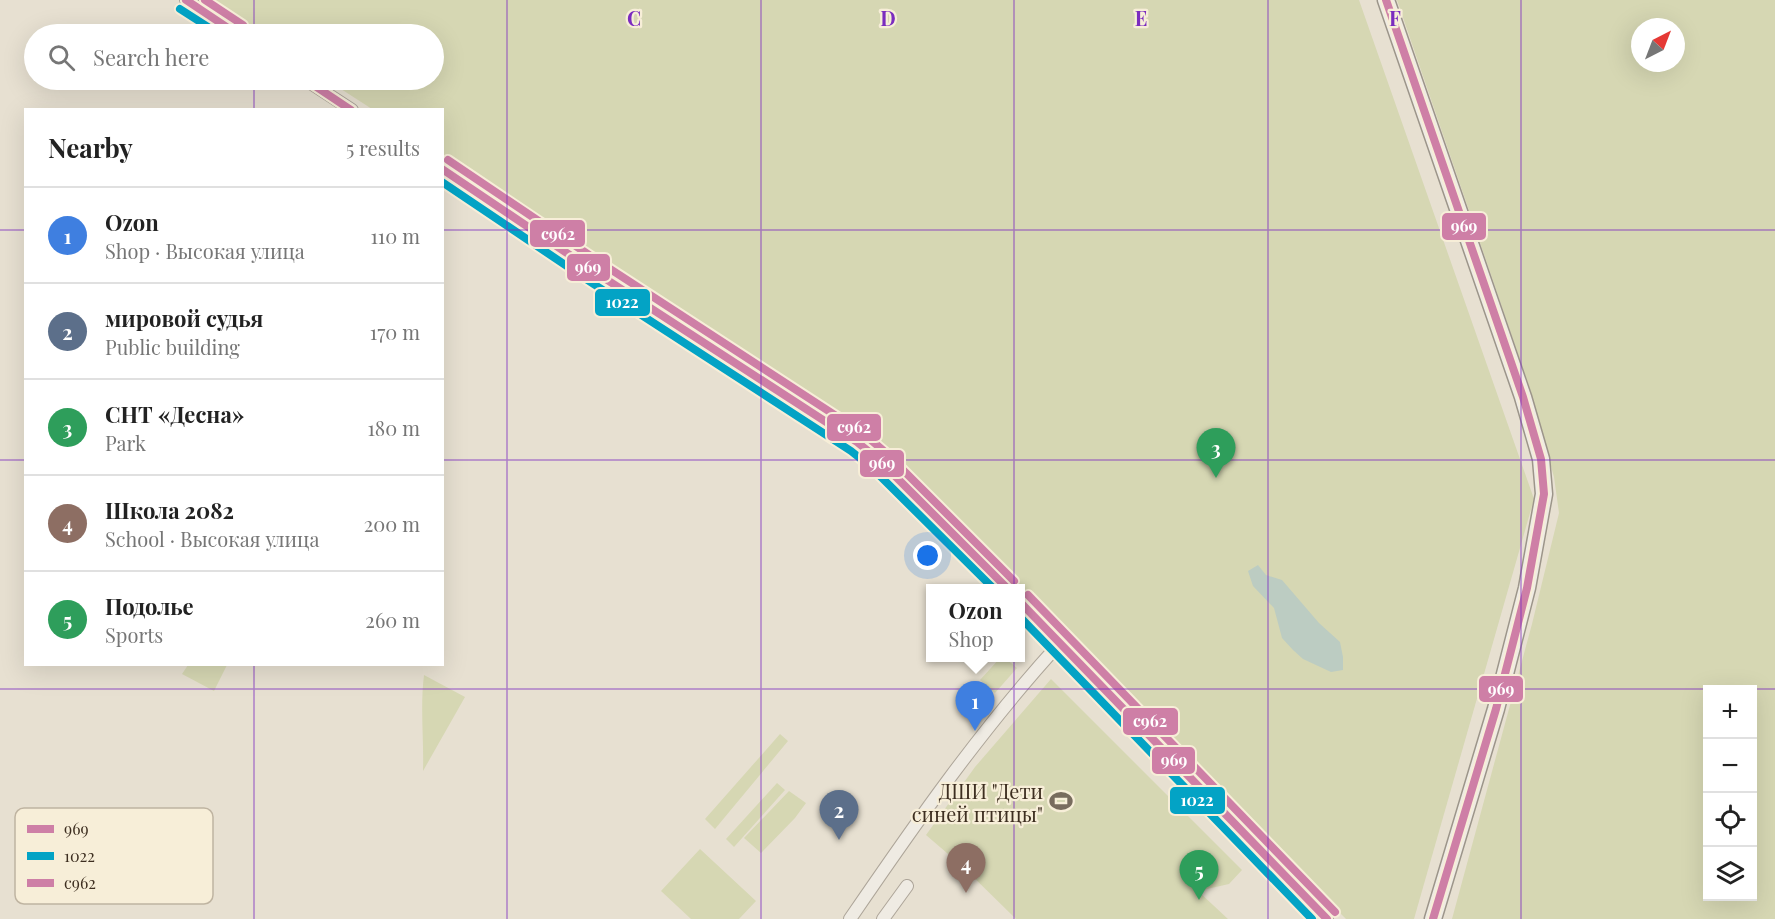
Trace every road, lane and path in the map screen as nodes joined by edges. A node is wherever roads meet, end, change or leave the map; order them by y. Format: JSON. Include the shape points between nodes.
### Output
{"nodes":[{"id":1,"x":186,"y":0,"type":"edge"},
{"id":2,"x":1386,"y":0,"type":"edge"},
{"id":3,"x":222,"y":24,"type":"edge"},
{"id":4,"x":321,"y":90,"type":"edge"},
{"id":5,"x":349,"y":108,"type":"edge"},
{"id":6,"x":444,"y":170,"type":"edge"},
{"id":7,"x":1003,"y":584,"type":"edge"},
{"id":8,"x":1025,"y":607,"type":"edge"},
{"id":9,"x":1060,"y":643,"type":"junction"},
{"id":10,"x":907,"y":886,"type":"dead end"},
{"id":11,"x":850,"y":919,"type":"edge"},
{"id":12,"x":883,"y":919,"type":"edge"},
{"id":13,"x":1327,"y":919,"type":"edge"},
{"id":14,"x":1433,"y":919,"type":"edge"}],
"edges":[{"from":1,"to":3,"type":"street"},
{"from":2,"to":14,"type":"street","via":[[1523,398],[1541,459],[1544,494],[1527,588],[1499,698]]},
{"from":4,"to":5,"type":"street"},
{"from":6,"to":7,"type":"street","via":[[857,442]]},
{"from":8,"to":9,"type":"street"},
{"from":9,"to":11,"type":"street","via":[[992,723]]},
{"from":9,"to":13,"type":"street"},
{"from":10,"to":12,"type":"street"}]}
